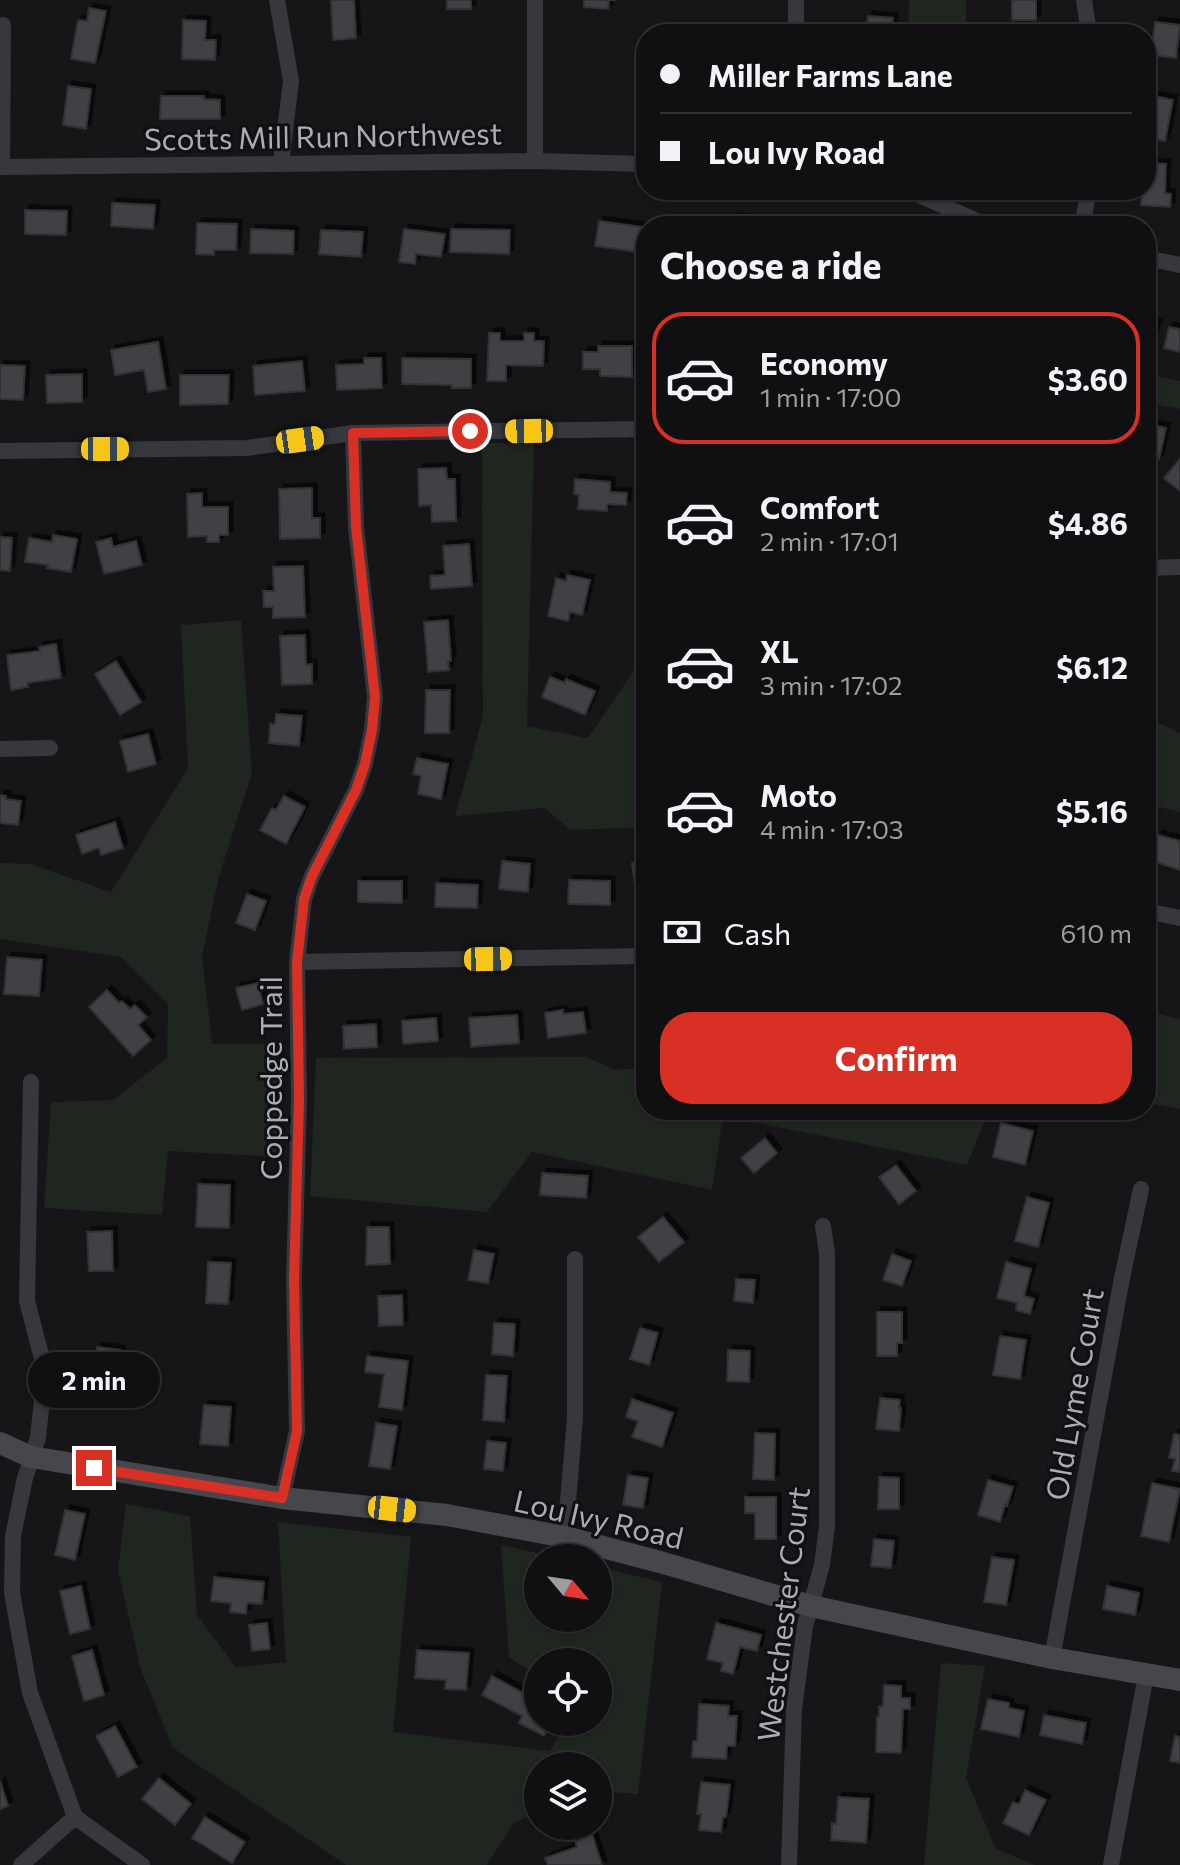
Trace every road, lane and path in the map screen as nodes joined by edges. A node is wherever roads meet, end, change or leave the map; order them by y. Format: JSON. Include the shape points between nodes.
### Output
{"nodes":[{"id":1,"x":277,"y":0,"type":"edge"},
{"id":2,"x":535,"y":0,"type":"edge"},
{"id":3,"x":796,"y":0,"type":"edge"},
{"id":4,"x":1084,"y":0,"type":"edge"},
{"id":5,"x":796,"y":24,"type":"edge"},
{"id":6,"x":1088,"y":24,"type":"edge"},
{"id":7,"x":3,"y":25,"type":"dead end"},
{"id":8,"x":535,"y":161,"type":"junction"},
{"id":9,"x":281,"y":163,"type":"junction"},
{"id":10,"x":636,"y":164,"type":"edge"},
{"id":11,"x":1,"y":167,"type":"edge"},
{"id":12,"x":927,"y":200,"type":"edge"},
{"id":13,"x":964,"y":216,"type":"edge"},
{"id":14,"x":1156,"y":260,"type":"edge"},
{"id":15,"x":1180,"y":265,"type":"edge"},
{"id":16,"x":636,"y":429,"type":"edge"},
{"id":17,"x":353,"y":433,"type":"junction"},
{"id":18,"x":0,"y":451,"type":"edge"},
{"id":19,"x":1180,"y":567,"type":"edge"},
{"id":20,"x":1156,"y":568,"type":"edge"},
{"id":21,"x":50,"y":748,"type":"dead end"},
{"id":22,"x":0,"y":749,"type":"edge"},
{"id":23,"x":1156,"y":913,"type":"edge"},
{"id":24,"x":1180,"y":918,"type":"edge"},
{"id":25,"x":636,"y":956,"type":"edge"},
{"id":26,"x":297,"y":962,"type":"junction"},
{"id":27,"x":31,"y":1082,"type":"dead end"},
{"id":28,"x":1141,"y":1189,"type":"dead end"},
{"id":29,"x":823,"y":1226,"type":"dead end"},
{"id":30,"x":575,"y":1259,"type":"dead end"},
{"id":31,"x":0,"y":1443,"type":"edge"},
{"id":32,"x":31,"y":1457,"type":"junction"},
{"id":33,"x":282,"y":1498,"type":"junction"},
{"id":34,"x":565,"y":1537,"type":"junction"},
{"id":35,"x":6,"y":1593,"type":"edge"},
{"id":36,"x":811,"y":1606,"type":"junction"},
{"id":37,"x":1052,"y":1658,"type":"junction"},
{"id":38,"x":1146,"y":1675,"type":"junction"},
{"id":39,"x":1180,"y":1680,"type":"edge"},
{"id":40,"x":75,"y":1817,"type":"junction"},
{"id":41,"x":21,"y":1865,"type":"edge"},
{"id":42,"x":142,"y":1865,"type":"edge"},
{"id":43,"x":789,"y":1865,"type":"edge"},
{"id":44,"x":1111,"y":1865,"type":"edge"}],
"edges":[{"from":1,"to":9,"type":"street","via":[[291,81]]},
{"from":2,"to":8,"type":"street"},
{"from":3,"to":5,"type":"street"},
{"from":4,"to":6,"type":"street"},
{"from":7,"to":11,"type":"street"},
{"from":8,"to":9,"type":"street","name":"Scotts Mill Run Northwest"},
{"from":8,"to":10,"type":"street","name":"Scotts Mill Run Northwest"},
{"from":9,"to":11,"type":"street","name":"Scotts Mill Run Northwest"},
{"from":12,"to":13,"type":"street"},
{"from":14,"to":15,"type":"street"},
{"from":16,"to":17,"type":"street"},
{"from":17,"to":18,"type":"street","via":[[247,448]]},
{"from":17,"to":26,"type":"street","name":"Coppedge Trail","via":[[373,719],[356,790],[304,899]]},
{"from":19,"to":20,"type":"street"},
{"from":21,"to":22,"type":"street"},
{"from":23,"to":24,"type":"street"},
{"from":25,"to":26,"type":"street"},
{"from":26,"to":33,"type":"street","name":"Coppedge Trail","via":[[297,1431]]},
{"from":27,"to":32,"type":"street","via":[[27,1301],[45,1370]]},
{"from":28,"to":37,"type":"street","name":"Old Lyme Court"},
{"from":29,"to":36,"type":"street","name":"Westchester Court","via":[[827,1513]]},
{"from":30,"to":34,"type":"street","via":[[575,1418]]},
{"from":31,"to":32,"type":"street","name":"Lou Ivy Road"},
{"from":32,"to":33,"type":"street","name":"Lou Ivy Road"},
{"from":32,"to":35,"type":"street"},
{"from":33,"to":34,"type":"street","name":"Lou Ivy Road","via":[[447,1515]]},
{"from":34,"to":36,"type":"street","name":"Lou Ivy Road"},
{"from":35,"to":40,"type":"street","via":[[30,1693]]},
{"from":36,"to":37,"type":"street","name":"Lou Ivy Road"},
{"from":36,"to":43,"type":"street","name":"Westchester Court","via":[[794,1709]]},
{"from":37,"to":38,"type":"street","name":"Lou Ivy Road"},
{"from":38,"to":39,"type":"street","name":"Lou Ivy Road"},
{"from":38,"to":44,"type":"street"},
{"from":40,"to":41,"type":"street"},
{"from":40,"to":42,"type":"street"}]}
